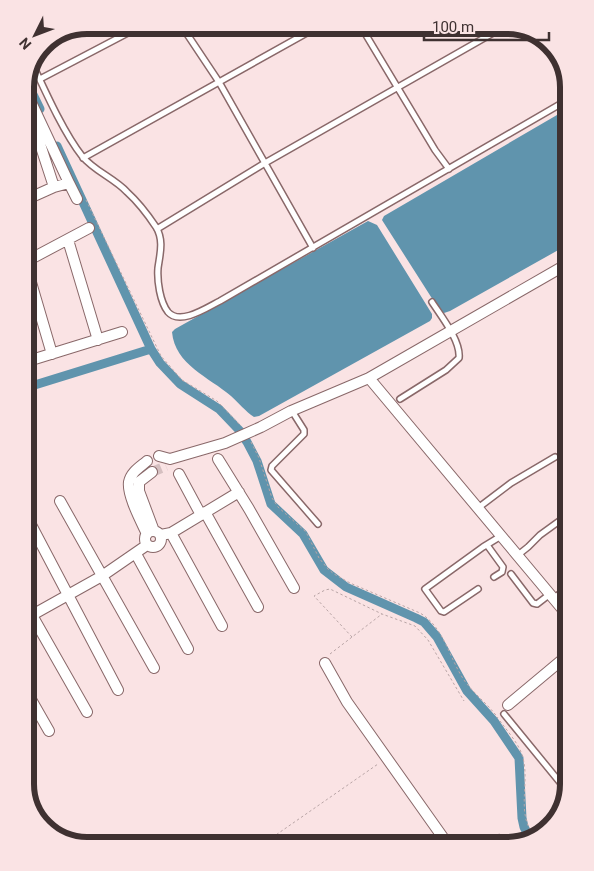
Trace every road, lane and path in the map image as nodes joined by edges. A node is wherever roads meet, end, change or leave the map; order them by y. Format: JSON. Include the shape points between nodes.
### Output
{"nodes":[{"id":1,"x":126,"y":34,"type":"edge"},
{"id":2,"x":187,"y":34,"type":"edge"},
{"id":3,"x":305,"y":34,"type":"edge"},
{"id":4,"x":366,"y":34,"type":"edge"},
{"id":5,"x":491,"y":34,"type":"edge"},
{"id":6,"x":36,"y":72,"type":"edge"},
{"id":7,"x":40,"y":79,"type":"junction"},
{"id":8,"x":219,"y":82,"type":"junction"},
{"id":9,"x":398,"y":87,"type":"junction"},
{"id":10,"x":560,"y":104,"type":"edge"},
{"id":11,"x":34,"y":115,"type":"edge"},
{"id":12,"x":34,"y":123,"type":"edge"},
{"id":13,"x":83,"y":158,"type":"junction"},
{"id":14,"x":265,"y":163,"type":"junction"},
{"id":15,"x":449,"y":169,"type":"junction"},
{"id":16,"x":69,"y":183,"type":"junction"},
{"id":17,"x":54,"y":187,"type":"junction"},
{"id":18,"x":34,"y":196,"type":"edge"},
{"id":19,"x":77,"y":199,"type":"dead end"},
{"id":20,"x":89,"y":228,"type":"dead end"},
{"id":21,"x":157,"y":229,"type":"junction"},
{"id":22,"x":68,"y":240,"type":"junction"},
{"id":23,"x":313,"y":248,"type":"junction"},
{"id":24,"x":34,"y":257,"type":"edge"},
{"id":25,"x":560,"y":268,"type":"edge"},
{"id":26,"x":34,"y":293,"type":"edge"},
{"id":27,"x":432,"y":302,"type":"dead end"},
{"id":28,"x":451,"y":331,"type":"junction"},
{"id":29,"x":122,"y":332,"type":"dead end"},
{"id":30,"x":98,"y":340,"type":"junction"},
{"id":31,"x":52,"y":354,"type":"junction"},
{"id":32,"x":34,"y":359,"type":"edge"},
{"id":33,"x":369,"y":378,"type":"junction"},
{"id":34,"x":400,"y":399,"type":"dead end"},
{"id":35,"x":291,"y":411,"type":"junction"},
{"id":36,"x":159,"y":456,"type":"tunnel mouth"},
{"id":37,"x":554,"y":457,"type":"dead end"},
{"id":38,"x":218,"y":460,"type":"dead end"},
{"id":39,"x":147,"y":461,"type":"tunnel mouth"},
{"id":40,"x":152,"y":472,"type":"tunnel mouth"},
{"id":41,"x":179,"y":474,"type":"dead end"},
{"id":42,"x":239,"y":492,"type":"junction"},
{"id":43,"x":60,"y":501,"type":"dead end"},
{"id":44,"x":478,"y":508,"type":"junction"},
{"id":45,"x":203,"y":513,"type":"junction"},
{"id":46,"x":560,"y":521,"type":"edge"},
{"id":47,"x":318,"y":524,"type":"dead end"},
{"id":48,"x":34,"y":530,"type":"edge"},
{"id":49,"x":156,"y":535,"type":"junction"},
{"id":50,"x":501,"y":536,"type":"junction"},
{"id":51,"x":487,"y":546,"type":"junction"},
{"id":52,"x":136,"y":554,"type":"junction"},
{"id":53,"x":517,"y":556,"type":"junction"},
{"id":54,"x":511,"y":574,"type":"dead end"},
{"id":55,"x":102,"y":576,"type":"junction"},
{"id":56,"x":494,"y":577,"type":"dead end"},
{"id":57,"x":294,"y":588,"type":"dead end"},
{"id":58,"x":478,"y":589,"type":"dead end"},
{"id":59,"x":560,"y":592,"type":"edge"},
{"id":60,"x":68,"y":595,"type":"junction"},
{"id":61,"x":552,"y":596,"type":"junction"},
{"id":62,"x":560,"y":603,"type":"edge"},
{"id":63,"x":258,"y":608,"type":"dead end"},
{"id":64,"x":34,"y":614,"type":"edge"},
{"id":65,"x":382,"y":614,"type":"junction"},
{"id":66,"x":222,"y":626,"type":"dead end"},
{"id":67,"x":34,"y":627,"type":"edge"},
{"id":68,"x":352,"y":637,"type":"junction"},
{"id":69,"x":188,"y":648,"type":"dead end"},
{"id":70,"x":560,"y":662,"type":"edge"},
{"id":71,"x":325,"y":663,"type":"joint"},
{"id":72,"x":154,"y":668,"type":"dead end"},
{"id":73,"x":118,"y":690,"type":"dead end"},
{"id":74,"x":464,"y":701,"type":"dead end"},
{"id":75,"x":34,"y":705,"type":"edge"},
{"id":76,"x":506,"y":710,"type":"joint"},
{"id":77,"x":87,"y":712,"type":"dead end"},
{"id":78,"x":49,"y":732,"type":"dead end"},
{"id":79,"x":387,"y":757,"type":"junction"},
{"id":80,"x":560,"y":782,"type":"edge"},
{"id":81,"x":273,"y":837,"type":"edge"},
{"id":82,"x":443,"y":837,"type":"edge"}],
"edges":[{"from":1,"to":7,"type":"lane"},
{"from":2,"to":8,"type":"lane"},
{"from":3,"to":8,"type":"lane"},
{"from":4,"to":9,"type":"lane"},
{"from":5,"to":9,"type":"lane"},
{"from":6,"to":7,"type":"lane"},
{"from":7,"to":13,"type":"lane"},
{"from":8,"to":13,"type":"lane"},
{"from":8,"to":14,"type":"lane"},
{"from":9,"to":14,"type":"lane"},
{"from":9,"to":15,"type":"lane"},
{"from":10,"to":15,"type":"lane"},
{"from":11,"to":16,"type":"street"},
{"from":12,"to":17,"type":"street"},
{"from":13,"to":21,"type":"lane","via":[[127,191]]},
{"from":14,"to":21,"type":"lane"},
{"from":14,"to":23,"type":"lane"},
{"from":15,"to":23,"type":"lane"},
{"from":16,"to":17,"type":"street"},
{"from":16,"to":19,"type":"street"},
{"from":17,"to":18,"type":"street"},
{"from":20,"to":22,"type":"street"},
{"from":21,"to":23,"type":"lane","via":[[161,240],[158,270],[161,298],[169,313],[176,318],[188,317]]},
{"from":22,"to":24,"type":"street"},
{"from":22,"to":30,"type":"street"},
{"from":25,"to":28,"type":"street"},
{"from":26,"to":31,"type":"street"},
{"from":27,"to":28,"type":"lane"},
{"from":28,"to":33,"type":"street"},
{"from":28,"to":34,"type":"lane","via":[[459,358]]},
{"from":29,"to":30,"type":"street"},
{"from":30,"to":31,"type":"street"},
{"from":31,"to":32,"type":"street"},
{"from":33,"to":35,"type":"street"},
{"from":33,"to":44,"type":"street"},
{"from":35,"to":36,"type":"street","via":[[225,443],[168,462]]},
{"from":35,"to":47,"type":"lane","via":[[304,434],[271,470]]},
{"from":37,"to":44,"type":"lane"},
{"from":38,"to":42,"type":"street"},
{"from":39,"to":49,"type":"street","via":[[136,469],[129,482],[132,497]]},
{"from":40,"to":49,"type":"street","via":[[139,482],[139,491]]},
{"from":41,"to":45,"type":"street"},
{"from":42,"to":45,"type":"street"},
{"from":42,"to":57,"type":"street"},
{"from":43,"to":55,"type":"street"},
{"from":44,"to":50,"type":"street"},
{"from":45,"to":49,"type":"street"},
{"from":45,"to":63,"type":"street"},
{"from":46,"to":53,"type":"lane"},
{"from":48,"to":60,"type":"street"},
{"from":49,"to":52,"type":"street"},
{"from":49,"to":66,"type":"street"},
{"from":50,"to":51,"type":"lane"},
{"from":50,"to":53,"type":"street"},
{"from":51,"to":56,"type":"lane","via":[[503,567],[502,572]]},
{"from":51,"to":58,"type":"lane","via":[[425,590],[444,612]]},
{"from":52,"to":55,"type":"street"},
{"from":52,"to":69,"type":"street"},
{"from":53,"to":61,"type":"street"},
{"from":54,"to":61,"type":"lane","via":[[533,603]]},
{"from":55,"to":60,"type":"street"},
{"from":55,"to":72,"type":"street"},
{"from":59,"to":61,"type":"lane"},
{"from":60,"to":64,"type":"street"},
{"from":60,"to":73,"type":"street"},
{"from":61,"to":62,"type":"street"},
{"from":65,"to":68,"type":"path"},
{"from":65,"to":68,"type":"path","via":[[330,589],[314,596]]},
{"from":65,"to":74,"type":"path","via":[[415,626],[428,640]]},
{"from":67,"to":77,"type":"street"},
{"from":68,"to":71,"type":"path","via":[[328,656]]},
{"from":70,"to":76,"type":"street"},
{"from":71,"to":79,"type":"street","via":[[347,702]]},
{"from":75,"to":78,"type":"street"},
{"from":76,"to":80,"type":"lane"},
{"from":79,"to":81,"type":"path"},
{"from":79,"to":82,"type":"street"}]}
